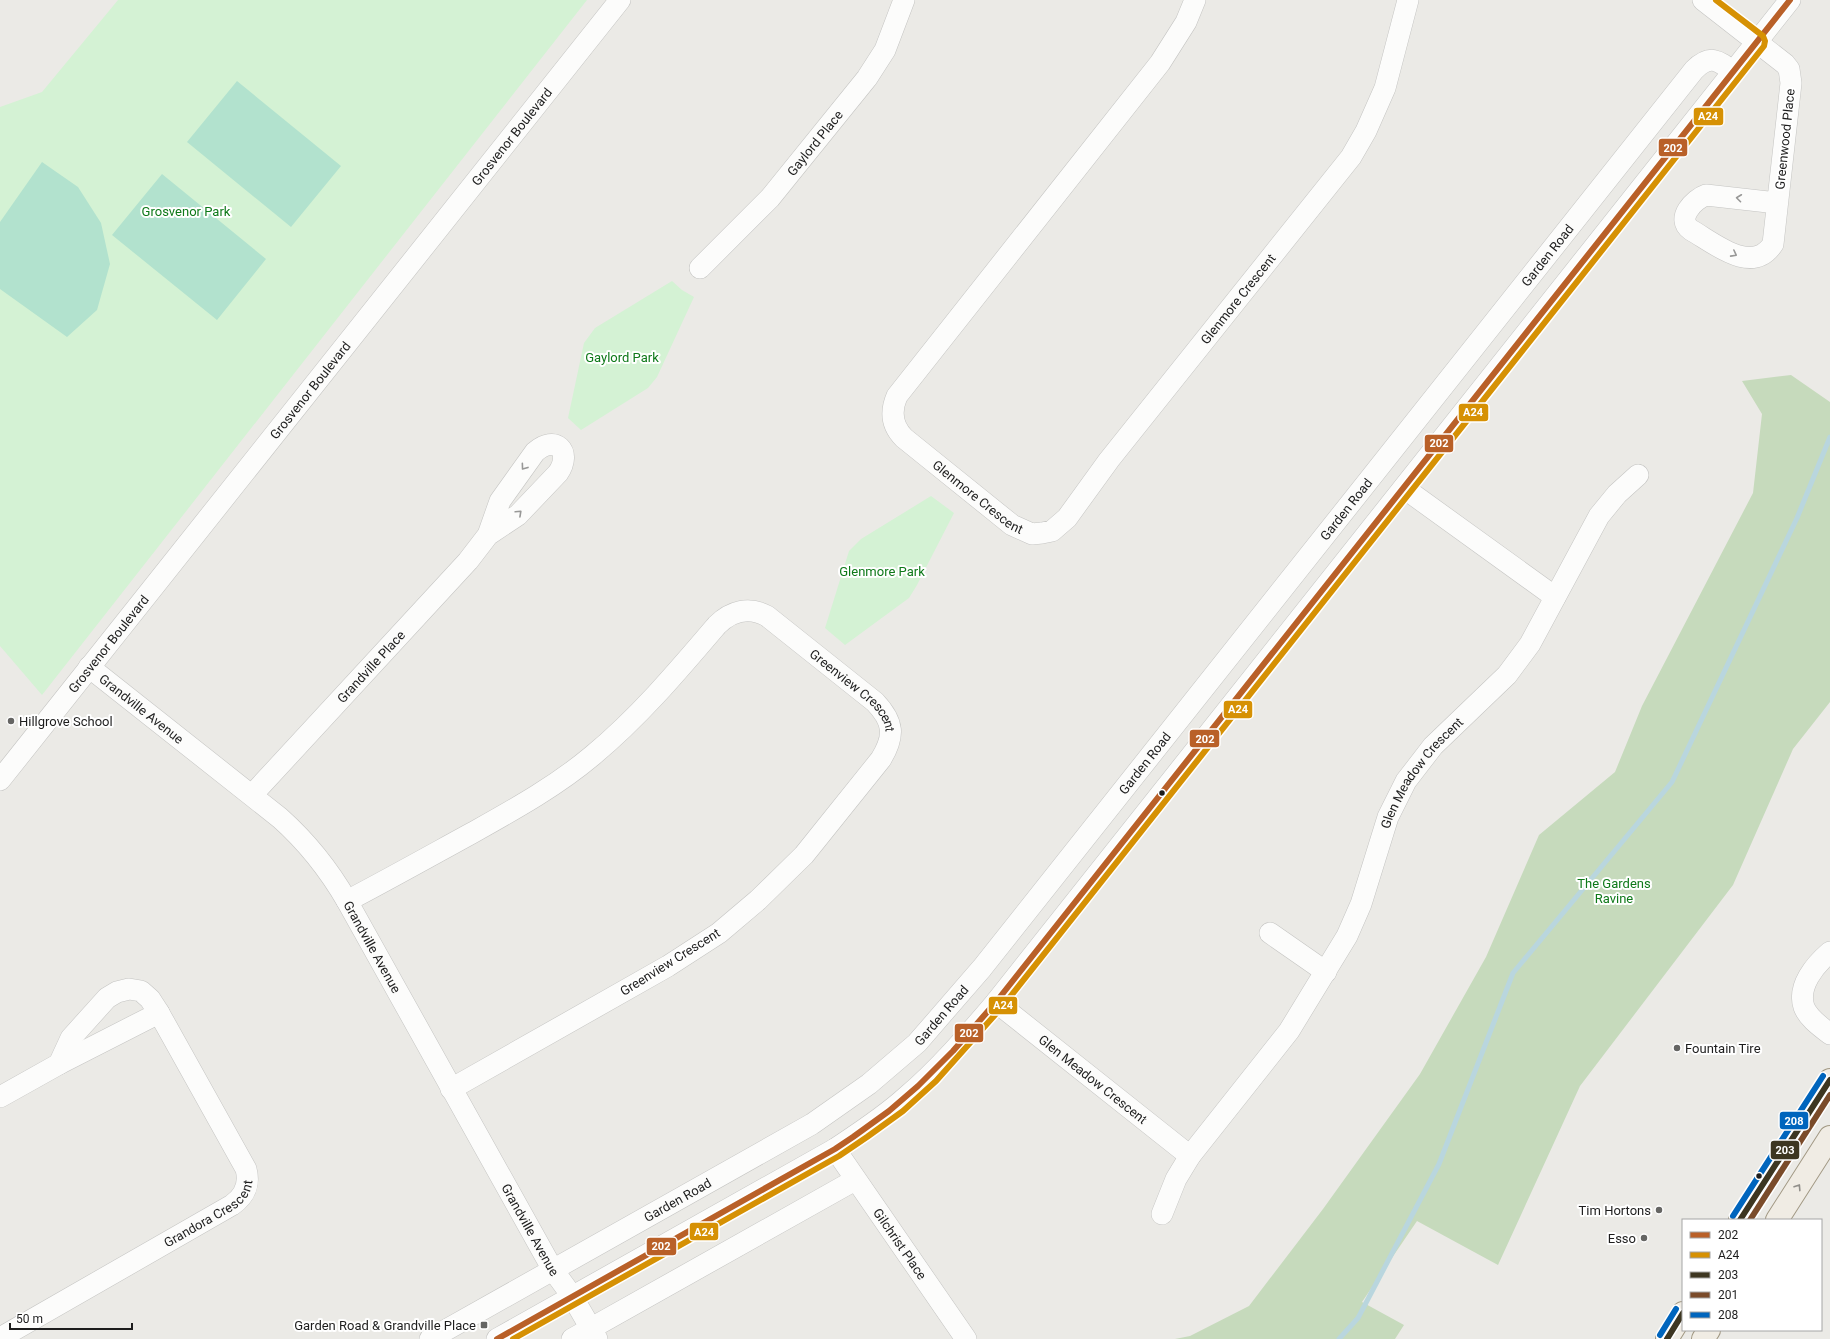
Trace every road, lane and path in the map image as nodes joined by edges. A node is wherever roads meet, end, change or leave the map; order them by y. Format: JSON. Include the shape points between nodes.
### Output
{"nodes":[{"id":1,"x":620,"y":0,"type":"edge"},
{"id":2,"x":904,"y":0,"type":"edge"},
{"id":3,"x":1195,"y":0,"type":"edge"},
{"id":4,"x":1408,"y":0,"type":"edge"},
{"id":5,"x":1703,"y":0,"type":"edge"},
{"id":6,"x":1790,"y":0,"type":"edge"},
{"id":7,"x":1757,"y":42,"type":"junction"},
{"id":8,"x":1733,"y":72,"type":"junction"},
{"id":9,"x":1778,"y":203,"type":"dead end"},
{"id":10,"x":700,"y":268,"type":"dead end"},
{"id":11,"x":1638,"y":475,"type":"dead end"},
{"id":12,"x":1404,"y":488,"type":"junction"},
{"id":13,"x":488,"y":535,"type":"dead end"},
{"id":14,"x":1555,"y":597,"type":"junction"},
{"id":15,"x":89,"y":667,"type":"junction"},
{"id":16,"x":0,"y":780,"type":"edge"},
{"id":17,"x":252,"y":795,"type":"junction"},
{"id":18,"x":347,"y":902,"type":"junction"},
{"id":19,"x":1270,"y":933,"type":"dead end"},
{"id":20,"x":1830,"y":952,"type":"edge"},
{"id":21,"x":1326,"y":972,"type":"junction"},
{"id":22,"x":996,"y":1002,"type":"junction"},
{"id":23,"x":159,"y":1013,"type":"junction"},
{"id":24,"x":1830,"y":1034,"type":"edge"},
{"id":25,"x":59,"y":1064,"type":"junction"},
{"id":26,"x":1830,"y":1080,"type":"edge"},
{"id":27,"x":451,"y":1089,"type":"junction"},
{"id":28,"x":0,"y":1097,"type":"edge"},
{"id":29,"x":1830,"y":1137,"type":"edge"},
{"id":30,"x":834,"y":1149,"type":"junction"},
{"id":31,"x":1190,"y":1156,"type":"junction"},
{"id":32,"x":855,"y":1180,"type":"junction"},
{"id":33,"x":1162,"y":1214,"type":"dead end"},
{"id":34,"x":1741,"y":1219,"type":"edge"},
{"id":35,"x":1778,"y":1219,"type":"edge"},
{"id":36,"x":553,"y":1270,"type":"junction"},
{"id":37,"x":572,"y":1296,"type":"junction"},
{"id":38,"x":1682,"y":1315,"type":"edge"},
{"id":39,"x":594,"y":1334,"type":"edge"},
{"id":40,"x":0,"y":1338,"type":"edge"},
{"id":41,"x":430,"y":1339,"type":"edge"},
{"id":42,"x":497,"y":1339,"type":"edge"},
{"id":43,"x":572,"y":1339,"type":"edge"},
{"id":44,"x":966,"y":1339,"type":"edge"},
{"id":45,"x":1667,"y":1339,"type":"edge"}],
"edges":[{"from":1,"to":15,"type":"street","name":"Grosvenor Boulevard"},
{"from":2,"to":10,"type":"street","name":"Gaylord Place","via":[[885,50],[867,78],[770,198]]},
{"from":3,"to":4,"type":"street","name":"Glenmore Crescent","via":[[1186,22],[1160,63],[894,403],[894,424],[904,438],[1012,525],[1032,534],[1052,531],[1067,518],[1109,460],[1351,157],[1385,88]]},
{"from":5,"to":7,"type":"street"},
{"from":6,"to":7,"type":"street"},
{"from":7,"to":8,"type":"street"},
{"from":7,"to":9,"type":"street","name":"Greenwood Place","via":[[1785,64],[1790,76]]},
{"from":8,"to":12,"type":"street"},
{"from":8,"to":36,"type":"street","name":"Garden Road","via":[[1718,60],[1706,61],[1694,70],[982,968],[917,1043],[869,1084],[812,1124]]},
{"from":11,"to":14,"type":"street","name":"Glen Meadow Crescent","via":[[1617,494],[1599,516]]},
{"from":12,"to":14,"type":"street"},
{"from":12,"to":22,"type":"street"},
{"from":13,"to":17,"type":"street","name":"Grandville Place","via":[[463,567]]},
{"from":14,"to":21,"type":"street","name":"Glen Meadow Crescent","via":[[1530,644],[1507,674],[1433,746],[1406,781],[1388,817],[1357,916]]},
{"from":15,"to":16,"type":"street","name":"Grosvenor Boulevard"},
{"from":15,"to":17,"type":"street","name":"Grandville Avenue"},
{"from":17,"to":18,"type":"street","name":"Grandville Avenue","via":[[307,844],[328,870]]},
{"from":18,"to":27,"type":"street","name":"Grandville Avenue"},
{"from":18,"to":27,"type":"street","name":"Greenview Crescent","via":[[522,804],[568,774],[638,716],[721,620],[736,612],[753,611],[767,616],[875,702],[887,716],[891,738],[881,759],[814,844],[774,886],[740,916],[684,956]]},
{"from":19,"to":21,"type":"street"},
{"from":20,"to":24,"type":"street","via":[[1803,985],[1804,1008],[1815,1022]]},
{"from":21,"to":31,"type":"street","name":"Glen Meadow Crescent","via":[[1289,1031]]},
{"from":22,"to":30,"type":"street","via":[[948,1057],[906,1097]]},
{"from":22,"to":31,"type":"street","name":"Glen Meadow Crescent"},
{"from":23,"to":25,"type":"street"},
{"from":23,"to":25,"type":"street","name":"Grandora Crescent","via":[[141,991],[129,988],[117,992],[107,998],[71,1038]]},
{"from":23,"to":40,"type":"street","name":"Grandora Crescent","via":[[246,1169],[246,1189],[241,1199],[232,1205]]},
{"from":25,"to":28,"type":"street"},
{"from":26,"to":34,"type":"main road"},
{"from":27,"to":36,"type":"street","name":"Grandville Avenue"},
{"from":35,"to":29,"type":"main road","one_way":true},
{"from":30,"to":32,"type":"street","name":"Gilchrist Place"},
{"from":30,"to":37,"type":"street"},
{"from":31,"to":33,"type":"street","name":"Glen Meadow Crescent","via":[[1176,1180]]},
{"from":32,"to":39,"type":"street"},
{"from":32,"to":44,"type":"street","name":"Gilchrist Place"},
{"from":36,"to":37,"type":"street","name":"Grandville Avenue"},
{"from":36,"to":41,"type":"street","name":"Garden Road"},
{"from":37,"to":39,"type":"street","name":"Grandville Avenue"},
{"from":37,"to":42,"type":"street"},
{"from":38,"to":45,"type":"main road"},
{"from":39,"to":43,"type":"street"}]}
